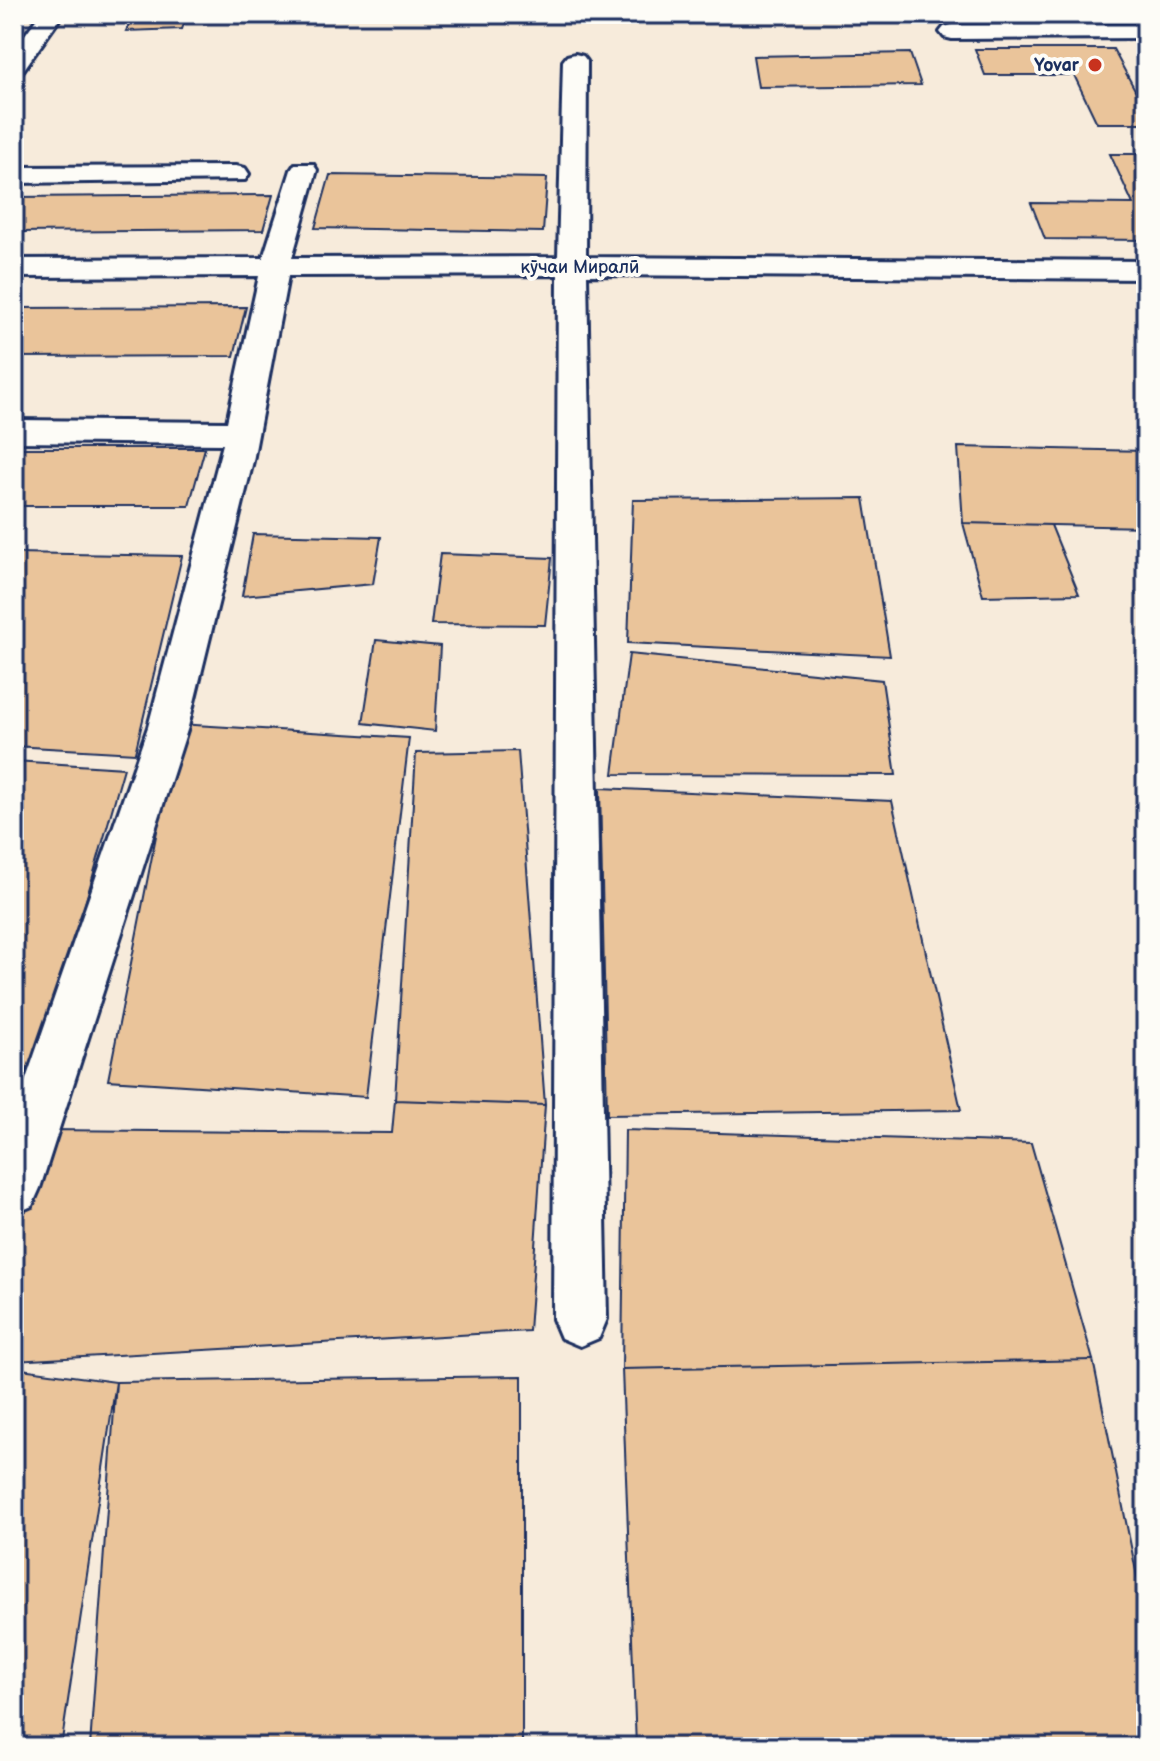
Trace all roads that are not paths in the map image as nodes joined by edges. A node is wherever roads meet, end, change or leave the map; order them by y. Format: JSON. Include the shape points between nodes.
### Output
{"nodes":[{"id":1,"x":52,"y":14,"type":"edge"},
{"id":2,"x":1146,"y":31,"type":"edge"},
{"id":3,"x":952,"y":32,"type":"dead end"},
{"id":4,"x":575,"y":61,"type":"dead end"},
{"id":5,"x":14,"y":67,"type":"edge"},
{"id":6,"x":304,"y":170,"type":"dead end"},
{"id":7,"x":236,"y":174,"type":"dead end"},
{"id":8,"x":14,"y":175,"type":"edge"},
{"id":9,"x":572,"y":266,"type":"junction"},
{"id":10,"x":275,"y":267,"type":"junction"},
{"id":11,"x":14,"y":268,"type":"edge"},
{"id":12,"x":1146,"y":270,"type":"edge"},
{"id":13,"x":14,"y":431,"type":"edge"},
{"id":14,"x":242,"y":433,"type":"junction"},
{"id":15,"x":14,"y":1188,"type":"edge"},
{"id":16,"x":580,"y":1319,"type":"dead end"}],
"edges":[{"from":1,"to":5,"type":"street"},
{"from":2,"to":3,"type":"street"},
{"from":4,"to":9,"type":"street"},
{"from":6,"to":10,"type":"street"},
{"from":7,"to":8,"type":"street"},
{"from":9,"to":10,"type":"street","name":"кӯчаи Миралӣ"},
{"from":9,"to":12,"type":"street","name":"кӯчаи Миралӣ"},
{"from":9,"to":16,"type":"street"},
{"from":10,"to":11,"type":"street","name":"кӯчаи Миралӣ"},
{"from":10,"to":14,"type":"street"},
{"from":13,"to":14,"type":"street"},
{"from":14,"to":15,"type":"street","via":[[168,727]]}]}
